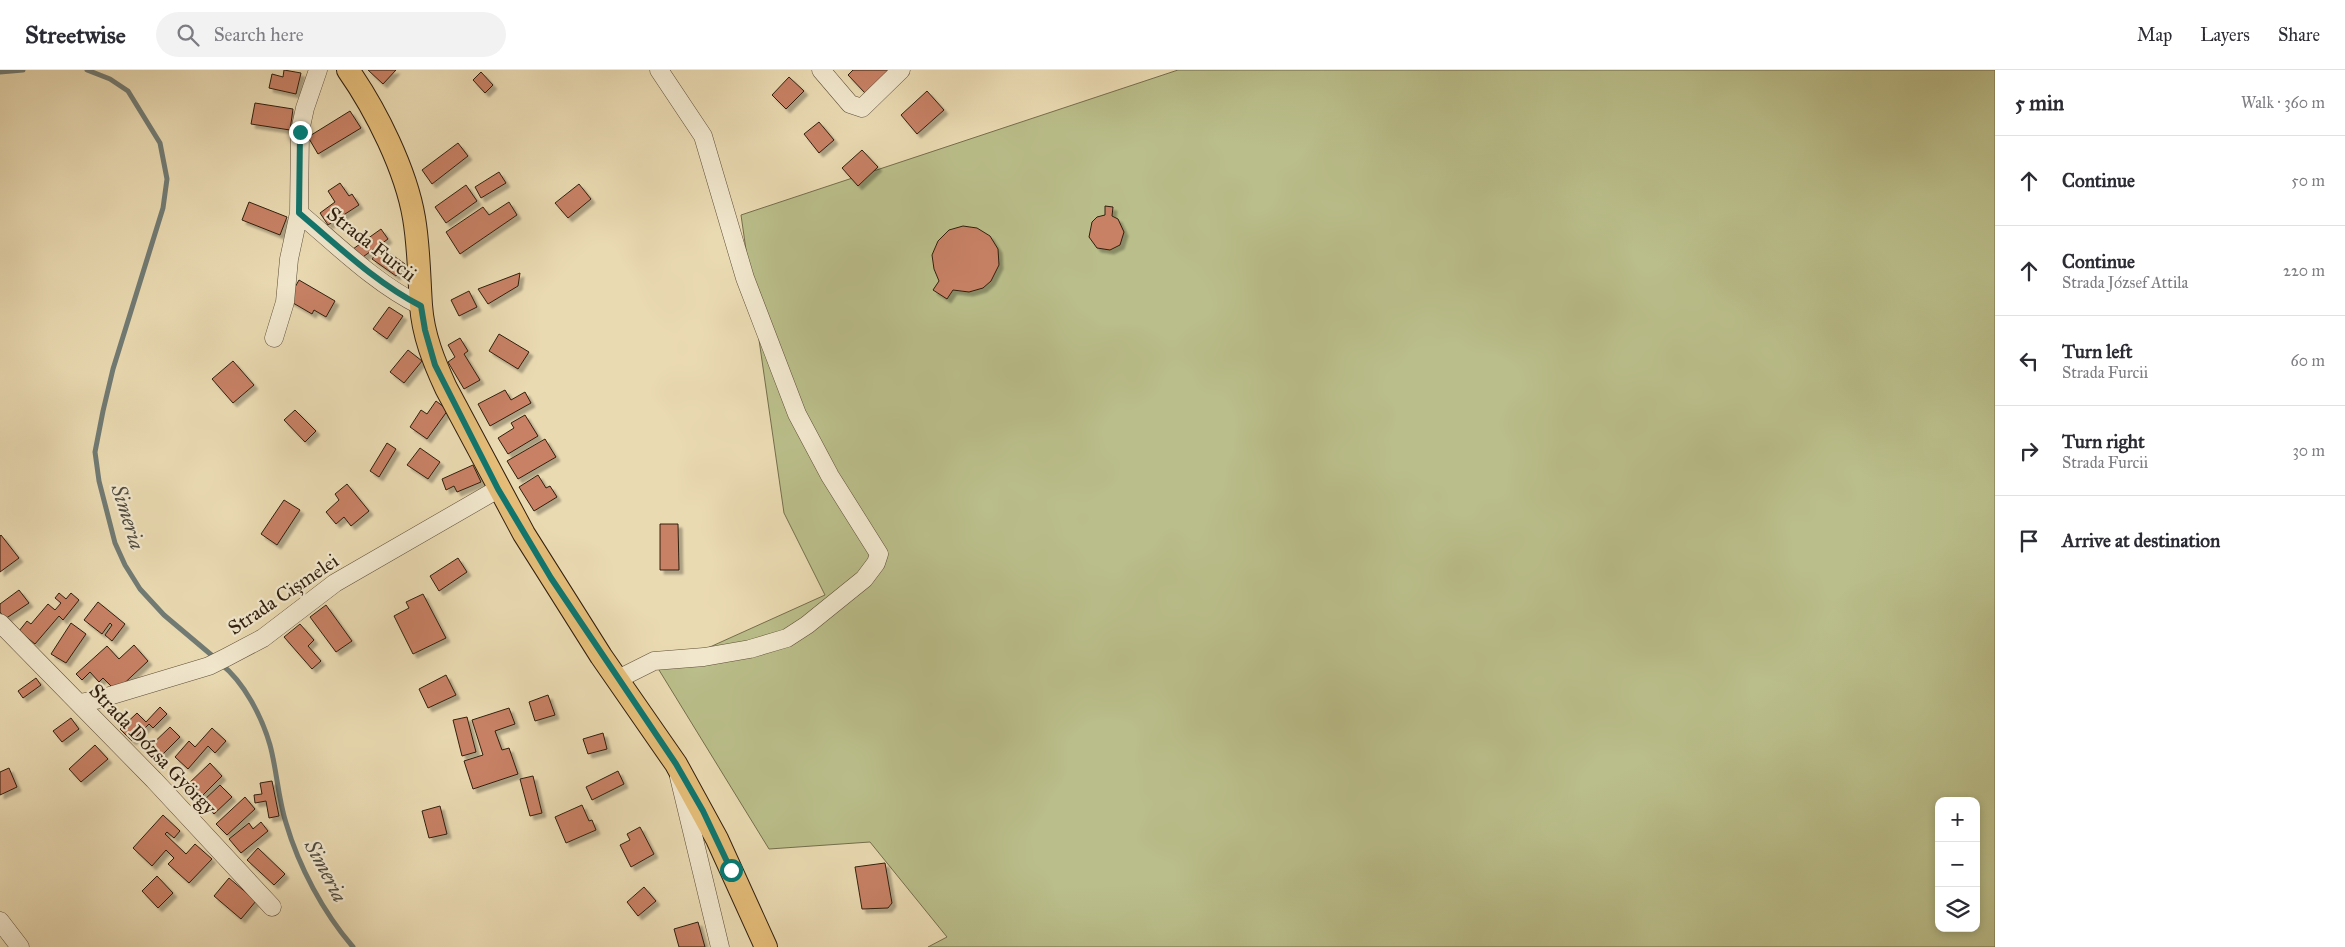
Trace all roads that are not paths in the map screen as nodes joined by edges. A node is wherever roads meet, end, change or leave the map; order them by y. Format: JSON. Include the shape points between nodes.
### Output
{"nodes":[{"id":1,"x":318,"y":70,"type":"edge"},
{"id":2,"x":348,"y":70,"type":"edge"},
{"id":3,"x":659,"y":70,"type":"edge"},
{"id":4,"x":821,"y":70,"type":"edge"},
{"id":5,"x":901,"y":70,"type":"edge"},
{"id":6,"x":299,"y":213,"type":"junction"},
{"id":7,"x":421,"y":306,"type":"junction"},
{"id":8,"x":274,"y":338,"type":"dead end"},
{"id":9,"x":498,"y":489,"type":"junction"},
{"id":10,"x":0,"y":623,"type":"edge"},
{"id":11,"x":618,"y":679,"type":"junction"},
{"id":12,"x":79,"y":703,"type":"junction"},
{"id":13,"x":676,"y":764,"type":"junction"},
{"id":14,"x":272,"y":907,"type":"dead end"},
{"id":15,"x":0,"y":921,"type":"edge"},
{"id":16,"x":20,"y":947,"type":"edge"},
{"id":17,"x":720,"y":947,"type":"edge"},
{"id":18,"x":766,"y":947,"type":"edge"}],
"edges":[{"from":1,"to":6,"type":"street","name":"Strada Furcii","via":[[300,132]]},
{"from":2,"to":7,"type":"main road","via":[[378,120],[407,188],[417,241]]},
{"from":3,"to":11,"type":"street","via":[[703,136],[744,278],[797,414],[830,476],[879,554],[864,579],[787,638],[704,657],[654,661]]},
{"from":4,"to":5,"type":"street","via":[[850,104],[862,108]]},
{"from":6,"to":7,"type":"street","name":"Strada Furcii","via":[[404,298]]},
{"from":6,"to":8,"type":"street","name":"Strada Furcii","via":[[284,302]]},
{"from":7,"to":9,"type":"main road","via":[[435,365]]},
{"from":9,"to":11,"type":"main road","via":[[551,578]]},
{"from":9,"to":12,"type":"street","name":"Strada Cișmelei","via":[[334,583],[263,638],[227,658]]},
{"from":10,"to":12,"type":"street","name":"Strada Dózsa György"},
{"from":11,"to":13,"type":"main road"},
{"from":12,"to":14,"type":"street","name":"Strada Dózsa György"},
{"from":13,"to":17,"type":"street"},
{"from":13,"to":18,"type":"main road","via":[[717,839]]},
{"from":15,"to":16,"type":"street"}]}
